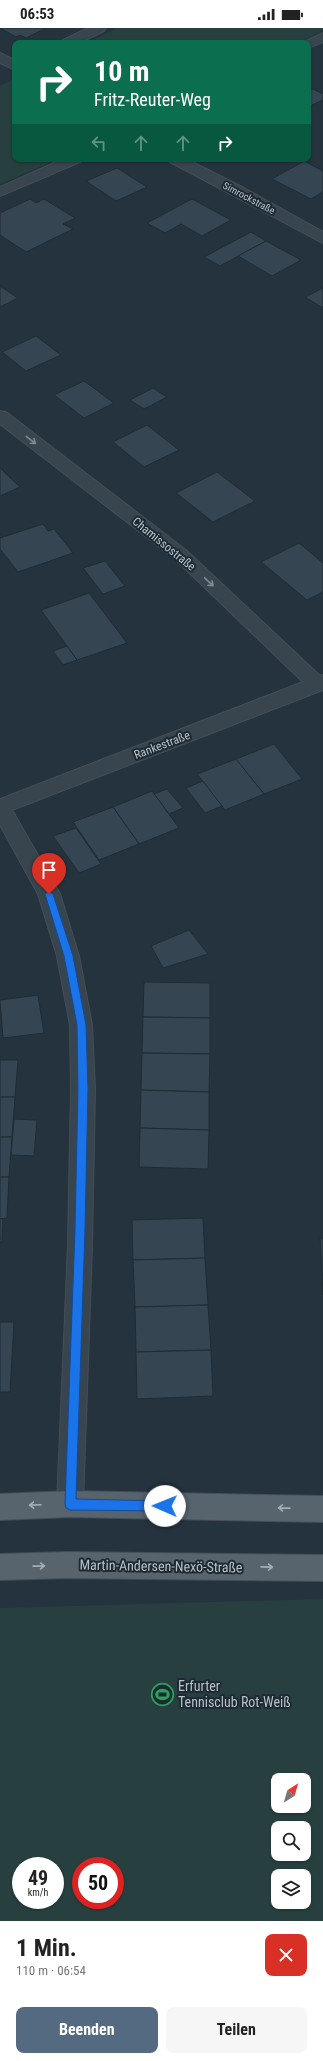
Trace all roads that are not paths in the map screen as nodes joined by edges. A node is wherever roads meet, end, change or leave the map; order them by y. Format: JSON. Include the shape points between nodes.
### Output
{"nodes":[{"id":1,"x":99,"y":28,"type":"edge"},
{"id":2,"x":323,"y":37,"type":"edge"},
{"id":3,"x":74,"y":40,"type":"edge"},
{"id":4,"x":311,"y":43,"type":"edge"},
{"id":5,"x":0,"y":58,"type":"edge"},
{"id":6,"x":12,"y":69,"type":"edge"},
{"id":7,"x":68,"y":162,"type":"edge"},
{"id":8,"x":181,"y":162,"type":"edge"},
{"id":9,"x":0,"y":192,"type":"edge"},
{"id":10,"x":323,"y":238,"type":"edge"},
{"id":11,"x":0,"y":416,"type":"edge"},
{"id":12,"x":320,"y":684,"type":"edge"},
{"id":13,"x":0,"y":807,"type":"edge"},
{"id":14,"x":70,"y":1504,"type":"junction"},
{"id":15,"x":0,"y":1507,"type":"edge"},
{"id":16,"x":323,"y":1509,"type":"edge"},
{"id":17,"x":0,"y":1566,"type":"edge"},
{"id":18,"x":323,"y":1568,"type":"edge"}],
"edges":[{"from":1,"to":3,"type":"street"},
{"from":2,"to":4,"type":"street"},
{"from":5,"to":6,"type":"street"},
{"from":7,"to":9,"type":"street"},
{"from":8,"to":10,"type":"street","name":"Simrockstraße"},
{"from":11,"to":12,"type":"street","name":"Chamissostraße","one_way":true,"via":[[181,555]]},
{"from":12,"to":13,"type":"street","name":"Rankestraße"},
{"from":13,"to":14,"type":"street","via":[[49,894],[68,956],[81,1025],[83,1089],[80,1229]]},
{"from":14,"to":15,"type":"main road","one_way":true},
{"from":16,"to":14,"type":"main road","one_way":true},
{"from":17,"to":18,"type":"main road","name":"Martin-Andersen-Nexö-Straße","one_way":true}]}
